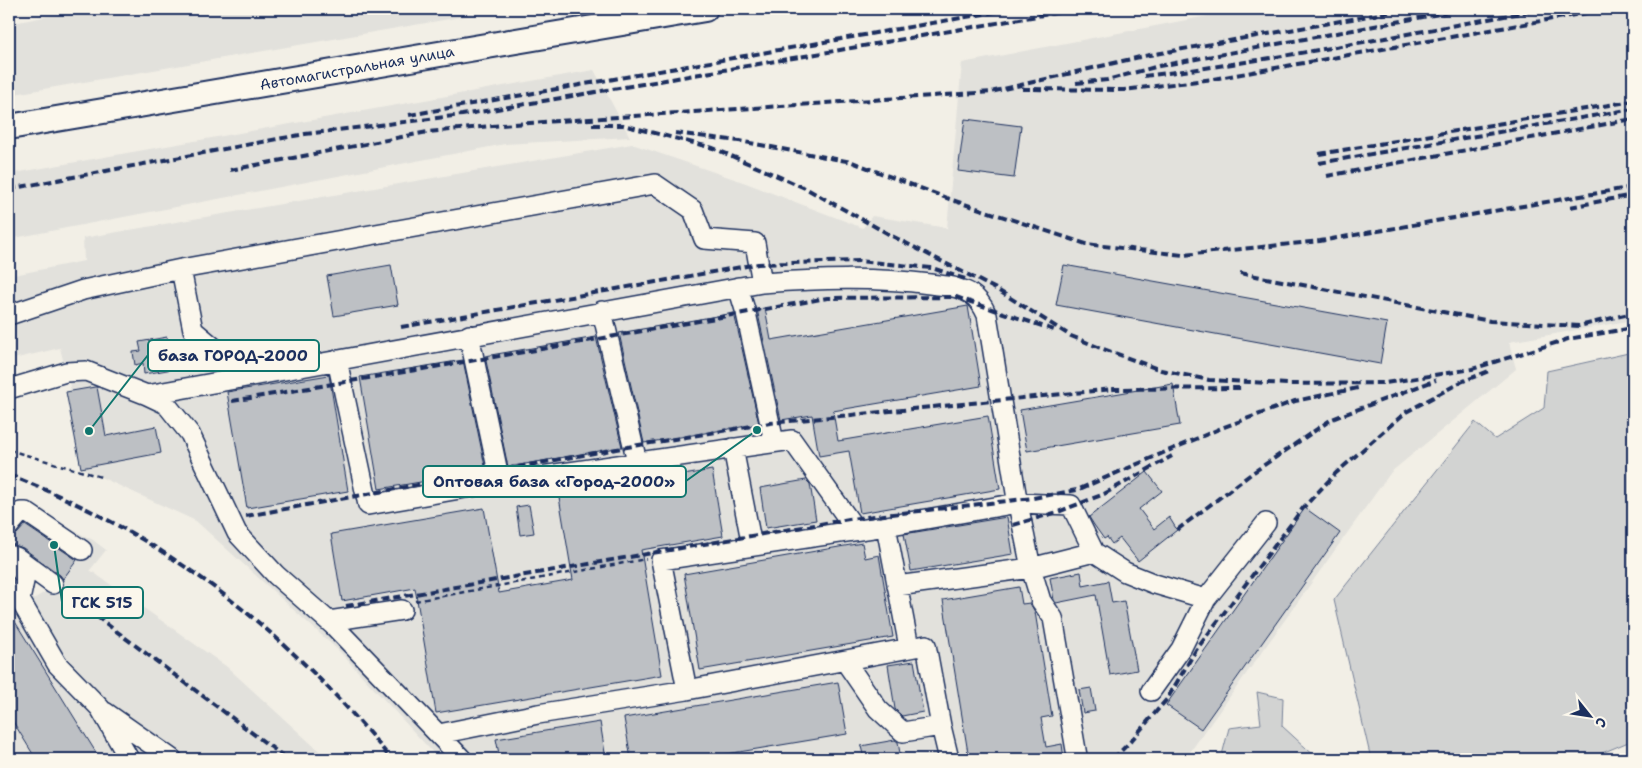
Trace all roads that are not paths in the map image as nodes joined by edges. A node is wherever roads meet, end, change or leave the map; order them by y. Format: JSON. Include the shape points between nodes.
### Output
{"nodes":[{"id":1,"x":705,"y":9,"type":"edge"},
{"id":2,"x":9,"y":127,"type":"edge"},
{"id":3,"x":182,"y":269,"type":"junction"},
{"id":4,"x":762,"y":283,"type":"junction"},
{"id":5,"x":738,"y":287,"type":"junction"},
{"id":6,"x":602,"y":311,"type":"junction"},
{"id":7,"x":9,"y":315,"type":"edge"},
{"id":8,"x":469,"y":335,"type":"junction"},
{"id":9,"x":337,"y":360,"type":"junction"},
{"id":10,"x":237,"y":378,"type":"junction"},
{"id":11,"x":9,"y":389,"type":"edge"},
{"id":12,"x":147,"y":395,"type":"junction"},
{"id":13,"x":774,"y":442,"type":"junction"},
{"id":14,"x":733,"y":448,"type":"junction"},
{"id":15,"x":637,"y":462,"type":"junction"},
{"id":16,"x":500,"y":482,"type":"junction"},
{"id":17,"x":1018,"y":503,"type":"junction"},
{"id":18,"x":1266,"y":524,"type":"dead end"},
{"id":19,"x":9,"y":526,"type":"edge"},
{"id":20,"x":886,"y":526,"type":"junction"},
{"id":21,"x":856,"y":530,"type":"junction"},
{"id":22,"x":752,"y":546,"type":"junction"},
{"id":23,"x":82,"y":550,"type":"dead end"},
{"id":24,"x":9,"y":551,"type":"edge"},
{"id":25,"x":1094,"y":552,"type":"junction"},
{"id":26,"x":9,"y":555,"type":"edge"},
{"id":27,"x":1031,"y":568,"type":"junction"},
{"id":28,"x":53,"y":584,"type":"dead end"},
{"id":29,"x":897,"y":586,"type":"junction"},
{"id":30,"x":1206,"y":598,"type":"junction"},
{"id":31,"x":402,"y":610,"type":"road end"},
{"id":32,"x":329,"y":621,"type":"junction"},
{"id":33,"x":909,"y":648,"type":"junction"},
{"id":34,"x":845,"y":661,"type":"junction"},
{"id":35,"x":687,"y":690,"type":"junction"},
{"id":36,"x":1151,"y":691,"type":"dead end"},
{"id":37,"x":100,"y":708,"type":"junction"},
{"id":38,"x":941,"y":726,"type":"junction"},
{"id":39,"x":439,"y":734,"type":"junction"},
{"id":40,"x":1077,"y":756,"type":"dead end"},
{"id":41,"x":129,"y":759,"type":"edge"},
{"id":42,"x":172,"y":759,"type":"edge"},
{"id":43,"x":462,"y":759,"type":"edge"},
{"id":44,"x":949,"y":759,"type":"edge"}],
"edges":[{"from":1,"to":2,"type":"main road","name":"Автомагистральная улица"},
{"from":3,"to":4,"type":"street","via":[[655,184],[693,210],[704,239],[755,243]]},
{"from":3,"to":7,"type":"street","via":[[83,290]]},
{"from":3,"to":10,"type":"street","via":[[193,330],[224,356]]},
{"from":4,"to":5,"type":"street"},
{"from":4,"to":17,"type":"street","via":[[872,279],[956,288],[978,299],[987,314]]},
{"from":5,"to":6,"type":"street"},
{"from":5,"to":13,"type":"street"},
{"from":6,"to":8,"type":"street"},
{"from":6,"to":15,"type":"street"},
{"from":8,"to":9,"type":"street"},
{"from":8,"to":16,"type":"street"},
{"from":9,"to":10,"type":"street"},
{"from":9,"to":16,"type":"street","via":[[368,505]]},
{"from":10,"to":12,"type":"street"},
{"from":11,"to":12,"type":"street","via":[[66,372],[86,371]]},
{"from":12,"to":32,"type":"street","via":[[166,404],[190,434],[237,532],[276,575]]},
{"from":13,"to":14,"type":"street"},
{"from":13,"to":21,"type":"street","via":[[792,440]]},
{"from":14,"to":15,"type":"street"},
{"from":14,"to":22,"type":"street"},
{"from":15,"to":16,"type":"street"},
{"from":17,"to":20,"type":"street"},
{"from":17,"to":25,"type":"street","via":[[1071,505]]},
{"from":17,"to":27,"type":"street"},
{"from":18,"to":30,"type":"street"},
{"from":19,"to":23,"type":"street","via":[[17,515],[26,512]]},
{"from":20,"to":21,"type":"street"},
{"from":20,"to":29,"type":"street"},
{"from":21,"to":22,"type":"street"},
{"from":22,"to":35,"type":"street","via":[[661,560]]},
{"from":24,"to":28,"type":"street"},
{"from":25,"to":27,"type":"street"},
{"from":25,"to":30,"type":"street","via":[[1126,572],[1155,584]]},
{"from":26,"to":37,"type":"street","via":[[25,577],[20,600],[57,664]]},
{"from":27,"to":29,"type":"street"},
{"from":27,"to":40,"type":"street","via":[[1041,601],[1054,618]]},
{"from":29,"to":33,"type":"street"},
{"from":30,"to":36,"type":"street","via":[[1181,649]]},
{"from":31,"to":32,"type":"street"},
{"from":32,"to":39,"type":"street"},
{"from":33,"to":34,"type":"street"},
{"from":33,"to":38,"type":"street","via":[[926,645]]},
{"from":34,"to":35,"type":"street"},
{"from":34,"to":38,"type":"street","via":[[878,709],[904,732]]},
{"from":35,"to":39,"type":"street"},
{"from":37,"to":41,"type":"street"},
{"from":37,"to":42,"type":"street"},
{"from":38,"to":44,"type":"street"},
{"from":39,"to":43,"type":"street"}]}
